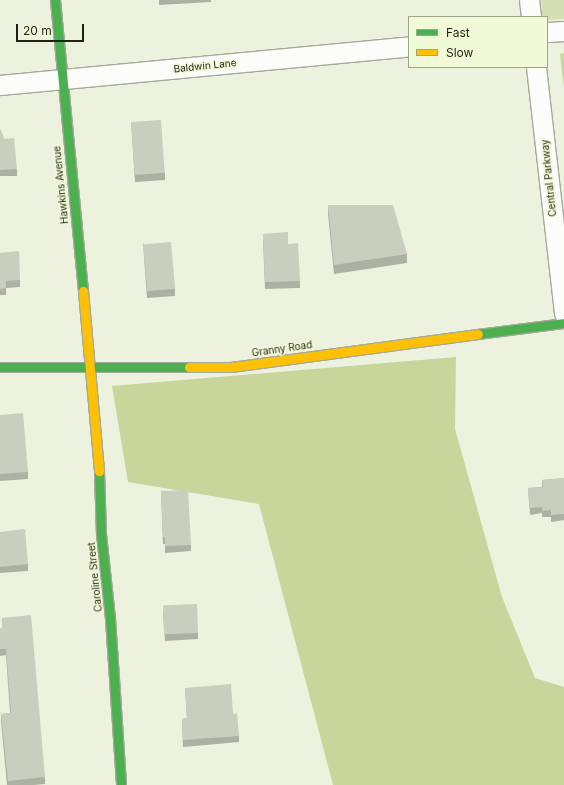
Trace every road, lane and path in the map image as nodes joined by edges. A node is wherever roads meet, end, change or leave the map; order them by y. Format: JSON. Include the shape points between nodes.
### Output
{"nodes":[{"id":1,"x":55,"y":0,"type":"edge"},
{"id":2,"x":529,"y":0,"type":"edge"},
{"id":3,"x":531,"y":16,"type":"edge"},
{"id":4,"x":564,"y":31,"type":"edge"},
{"id":5,"x":548,"y":32,"type":"edge"},
{"id":6,"x":408,"y":46,"type":"edge"},
{"id":7,"x":536,"y":68,"type":"edge"},
{"id":8,"x":62,"y":80,"type":"junction"},
{"id":9,"x":0,"y":85,"type":"edge"},
{"id":10,"x":564,"y":312,"type":"edge"},
{"id":11,"x":564,"y":323,"type":"edge"},
{"id":12,"x":0,"y":367,"type":"edge"},
{"id":13,"x":91,"y":368,"type":"junction"},
{"id":14,"x":121,"y":785,"type":"edge"}],
"edges":[{"from":1,"to":8,"type":"street","name":"Hawkins Avenue"},
{"from":2,"to":3,"type":"street"},
{"from":4,"to":5,"type":"street"},
{"from":6,"to":8,"type":"street","name":"Baldwin Lane"},
{"from":7,"to":10,"type":"street","name":"Central Parkway"},
{"from":8,"to":9,"type":"street","name":"Baldwin Lane"},
{"from":8,"to":13,"type":"street","name":"Hawkins Avenue"},
{"from":11,"to":13,"type":"street","name":"Granny Road","via":[[231,368]]},
{"from":12,"to":13,"type":"street","name":"Granny Road"},
{"from":13,"to":14,"type":"street","name":"Caroline Street"}]}
